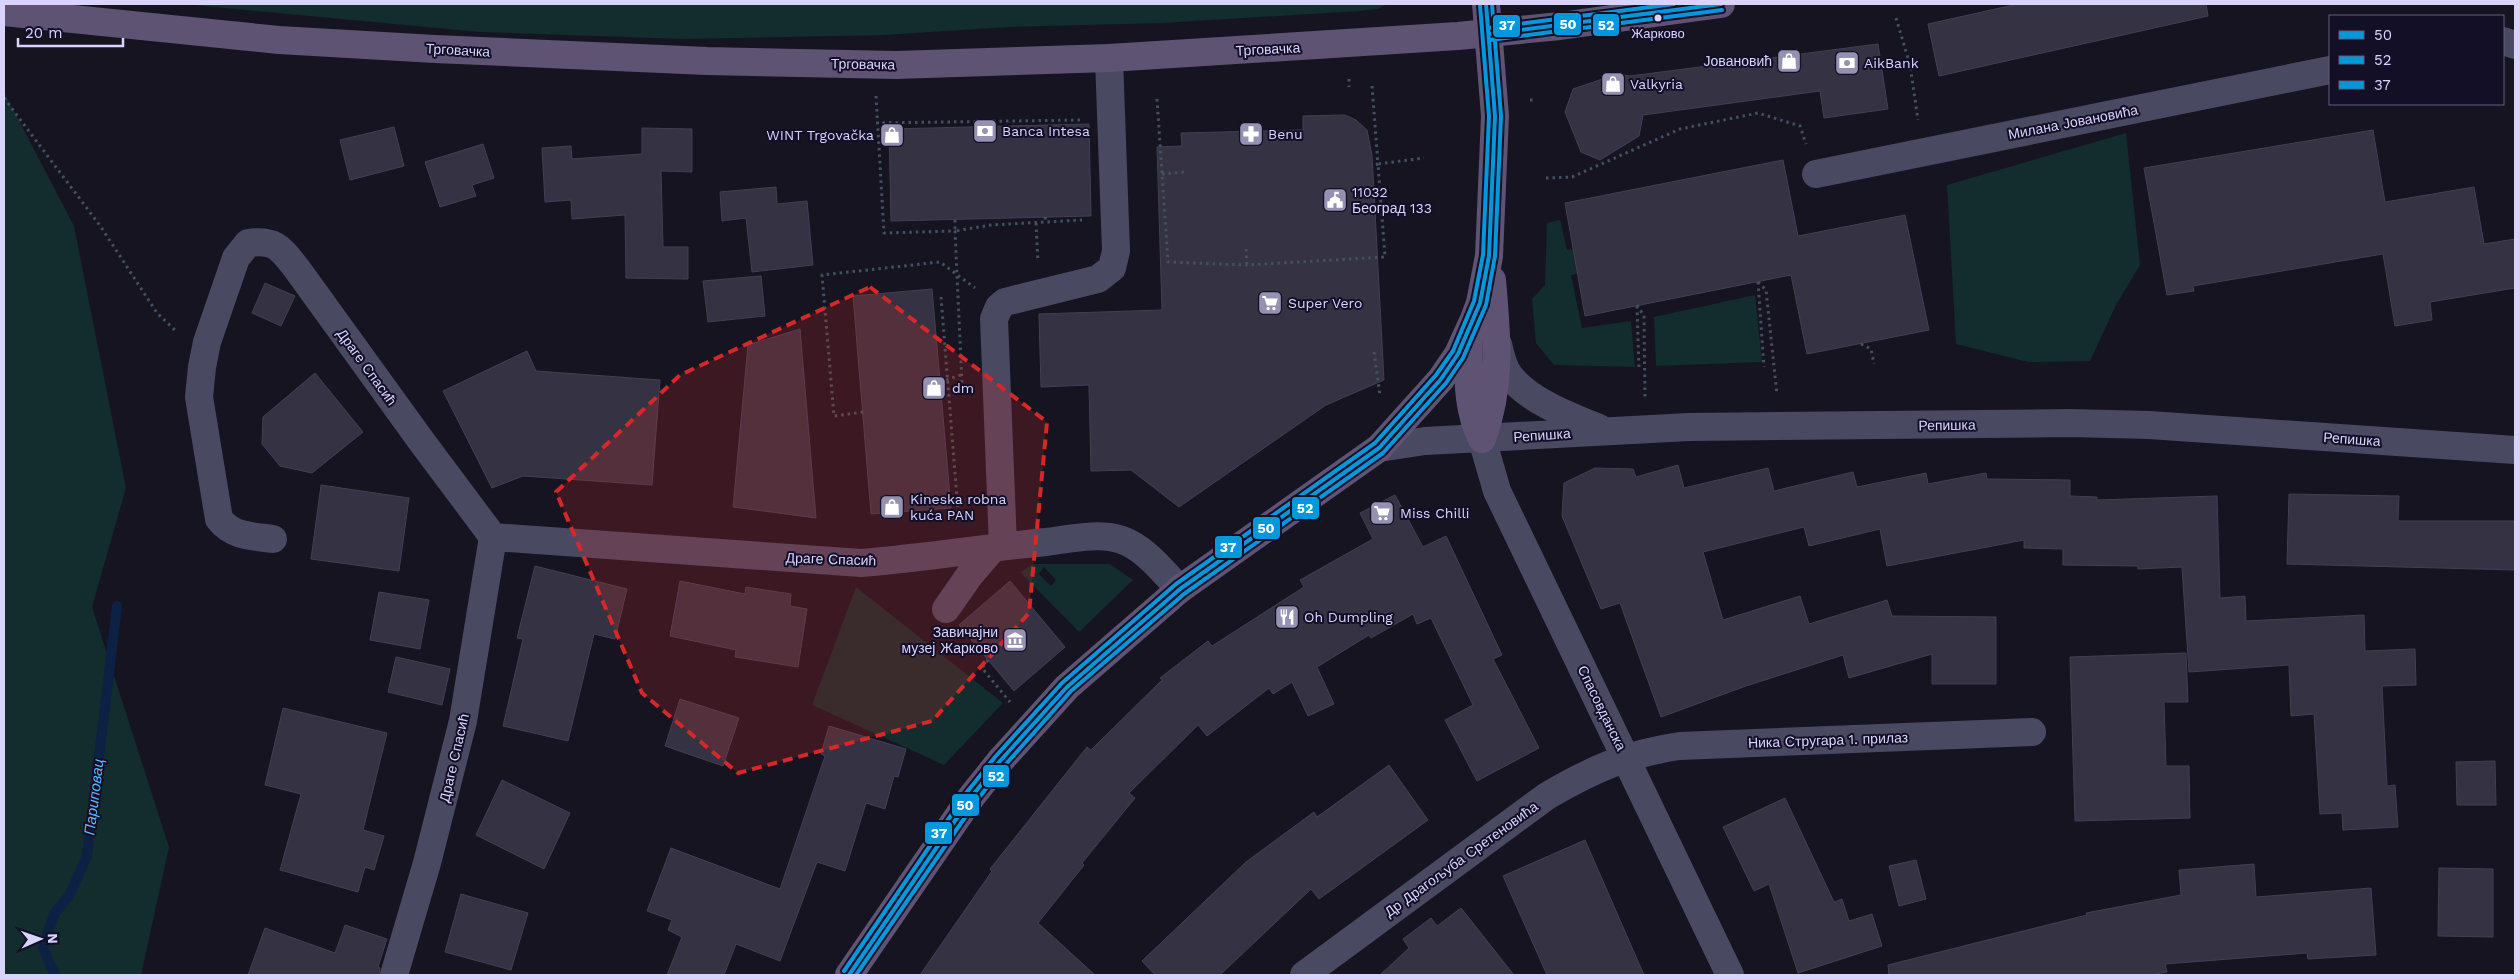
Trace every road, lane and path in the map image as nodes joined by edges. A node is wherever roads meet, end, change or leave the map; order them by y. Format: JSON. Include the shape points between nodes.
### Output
{"nodes":[{"id":1,"x":1486,"y":4,"type":"edge"},
{"id":2,"x":1721,"y":4,"type":"edge"},
{"id":3,"x":4,"y":12,"type":"edge"},
{"id":4,"x":1896,"y":18,"type":"dead end"},
{"id":5,"x":1489,"y":34,"type":"junction"},
{"id":6,"x":1110,"y":58,"type":"junction"},
{"id":7,"x":2329,"y":70,"type":"edge"},
{"id":8,"x":1348,"y":79,"type":"dead end"},
{"id":9,"x":1372,"y":86,"type":"dead end"},
{"id":10,"x":1349,"y":87,"type":"dead end"},
{"id":11,"x":876,"y":90,"type":"dead end"},
{"id":12,"x":1915,"y":97,"type":"dead end"},
{"id":13,"x":4,"y":98,"type":"edge"},
{"id":14,"x":1157,"y":99,"type":"dead end"},
{"id":15,"x":1088,"y":120,"type":"dead end"},
{"id":16,"x":876,"y":123,"type":"junction"},
{"id":17,"x":1424,"y":158,"type":"dead end"},
{"id":18,"x":1378,"y":164,"type":"junction"},
{"id":19,"x":1373,"y":165,"type":"dead end"},
{"id":20,"x":1186,"y":172,"type":"dead end"},
{"id":21,"x":1162,"y":174,"type":"junction"},
{"id":22,"x":1816,"y":174,"type":"joint"},
{"id":23,"x":1546,"y":178,"type":"dead end"},
{"id":24,"x":1045,"y":217,"type":"dead end"},
{"id":25,"x":1091,"y":219,"type":"dead end"},
{"id":26,"x":955,"y":220,"type":"dead end"},
{"id":27,"x":1036,"y":223,"type":"junction"},
{"id":28,"x":1046,"y":223,"type":"junction"},
{"id":29,"x":955,"y":231,"type":"junction"},
{"id":30,"x":1246,"y":249,"type":"dead end"},
{"id":31,"x":1489,"y":256,"type":"junction"},
{"id":32,"x":1247,"y":265,"type":"junction"},
{"id":33,"x":957,"y":274,"type":"junction"},
{"id":34,"x":1039,"y":292,"type":"junction"},
{"id":35,"x":941,"y":297,"type":"dead end"},
{"id":36,"x":999,"y":307,"type":"junction"},
{"id":37,"x":1468,"y":333,"type":"junction"},
{"id":38,"x":207,"y":342,"type":"junction"},
{"id":39,"x":1498,"y":344,"type":"junction"},
{"id":40,"x":1861,"y":344,"type":"dead end"},
{"id":41,"x":1374,"y":352,"type":"dead end"},
{"id":42,"x":1874,"y":364,"type":"dead end"},
{"id":43,"x":1764,"y":367,"type":"dead end"},
{"id":44,"x":1775,"y":367,"type":"dead end"},
{"id":45,"x":1639,"y":371,"type":"dead end"},
{"id":46,"x":1646,"y":371,"type":"dead end"},
{"id":47,"x":961,"y":375,"type":"junction"},
{"id":48,"x":948,"y":380,"type":"junction"},
{"id":49,"x":940,"y":382,"type":"dead end"},
{"id":50,"x":962,"y":385,"type":"dead end"},
{"id":51,"x":1380,"y":396,"type":"dead end"},
{"id":52,"x":862,"y":412,"type":"dead end"},
{"id":53,"x":1605,"y":431,"type":"junction"},
{"id":54,"x":1482,"y":439,"type":"junction"},
{"id":55,"x":1379,"y":448,"type":"junction"},
{"id":56,"x":2515,"y":450,"type":"edge"},
{"id":57,"x":951,"y":525,"type":"dead end"},
{"id":58,"x":493,"y":537,"type":"junction"},
{"id":59,"x":273,"y":539,"type":"dead end"},
{"id":60,"x":998,"y":547,"type":"junction"},
{"id":61,"x":1180,"y":589,"type":"junction"},
{"id":62,"x":946,"y":609,"type":"dead end"},
{"id":63,"x":988,"y":660,"type":"dead end"},
{"id":64,"x":1007,"y":699,"type":"dead end"},
{"id":65,"x":2032,"y":732,"type":"dead end"},
{"id":66,"x":1626,"y":757,"type":"junction"},
{"id":67,"x":394,"y":975,"type":"edge"},
{"id":68,"x":849,"y":975,"type":"edge"},
{"id":69,"x":1304,"y":975,"type":"edge"},
{"id":70,"x":1730,"y":975,"type":"edge"}],
"edges":[{"from":1,"to":5,"type":"main road"},
{"from":2,"to":5,"type":"main road","name":"Трговачка"},
{"from":3,"to":6,"type":"main road","name":"Трговачка","via":[[279,40],[707,61],[896,65]]},
{"from":4,"to":12,"type":"path","via":[[1910,65]]},
{"from":5,"to":6,"type":"main road","name":"Трговачка"},
{"from":5,"to":31,"type":"main road","via":[[1495,116]]},
{"from":6,"to":34,"type":"street","via":[[1116,252],[1112,268],[1098,279]]},
{"from":7,"to":22,"type":"street","name":"Милана Јовановића"},
{"from":8,"to":10,"type":"path"},
{"from":9,"to":18,"type":"path"},
{"from":11,"to":16,"type":"path"},
{"from":13,"to":38,"type":"path","via":[[101,227],[157,313],[175,331]]},
{"from":14,"to":21,"type":"path"},
{"from":15,"to":16,"type":"path"},
{"from":16,"to":29,"type":"path","via":[[884,233]]},
{"from":17,"to":18,"type":"path"},
{"from":18,"to":19,"type":"path"},
{"from":18,"to":32,"type":"path","via":[[1385,257]]},
{"from":20,"to":21,"type":"path"},
{"from":21,"to":32,"type":"path","via":[[1168,262]]},
{"from":22,"to":23,"type":"path","via":[[1800,126],[1758,113],[1680,129],[1572,177]]},
{"from":24,"to":28,"type":"path"},
{"from":25,"to":28,"type":"path"},
{"from":26,"to":29,"type":"path"},
{"from":27,"to":28,"type":"path"},
{"from":27,"to":29,"type":"path"},
{"from":27,"to":34,"type":"path"},
{"from":29,"to":33,"type":"path"},
{"from":30,"to":32,"type":"path"},
{"from":31,"to":37,"type":"main road","via":[[1480,303]]},
{"from":31,"to":39,"type":"main road"},
{"from":33,"to":36,"type":"path"},
{"from":33,"to":47,"type":"path"},
{"from":33,"to":52,"type":"path","via":[[940,262],[822,275],[834,416]]},
{"from":34,"to":36,"type":"street","via":[[1005,302]]},
{"from":35,"to":48,"type":"path"},
{"from":36,"to":60,"type":"street","via":[[994,319]]},
{"from":37,"to":54,"type":"main road","via":[[1469,398],[1474,424]]},
{"from":37,"to":55,"type":"main road","via":[[1441,379]]},
{"from":38,"to":58,"type":"street","name":"Драге Спасић","via":[[236,258],[248,243],[262,241],[278,246]]},
{"from":38,"to":59,"type":"street","via":[[199,397],[219,519],[227,529],[243,535]]},
{"from":39,"to":53,"type":"street","via":[[1507,371],[1531,394],[1559,412]]},
{"from":39,"to":54,"type":"main road","via":[[1493,404]]},
{"from":40,"to":42,"type":"path","via":[[1871,349]]},
{"from":41,"to":51,"type":"path"},
{"from":43,"to":44,"type":"path","via":[[1758,282],[1766,290]]},
{"from":45,"to":46,"type":"path","via":[[1638,305],[1644,316]]},
{"from":47,"to":48,"type":"path"},
{"from":47,"to":50,"type":"path"},
{"from":48,"to":49,"type":"path"},
{"from":48,"to":57,"type":"path","via":[[958,512]]},
{"from":53,"to":54,"type":"street","name":"Репишка"},
{"from":53,"to":56,"type":"street","name":"Репишка","via":[[1688,427],[2149,425]]},
{"from":54,"to":55,"type":"street","name":"Репишка","via":[[1425,441]]},
{"from":54,"to":66,"type":"street","name":"Спасовданска","via":[[1497,491]]},
{"from":55,"to":61,"type":"main road"},
{"from":58,"to":60,"type":"street","name":"Драге Спасић","via":[[861,563]]},
{"from":58,"to":67,"type":"street","name":"Драге Спасић","via":[[464,721],[425,872]]},
{"from":60,"to":61,"type":"street","name":"Драге Спасић","via":[[1098,537],[1122,540],[1140,549]]},
{"from":60,"to":62,"type":"street","via":[[969,576]]},
{"from":61,"to":68,"type":"main road","via":[[1067,687],[1000,761],[939,842]]},
{"from":63,"to":64,"type":"path","via":[[982,668]]},
{"from":65,"to":66,"type":"street","name":"Ника Стругара 1. прилаз","via":[[1680,746]]},
{"from":66,"to":69,"type":"street","name":"Др Драгољуба Сретеновића","via":[[1585,774],[1547,796]]},
{"from":66,"to":70,"type":"street","name":"Спасовданска"}]}
